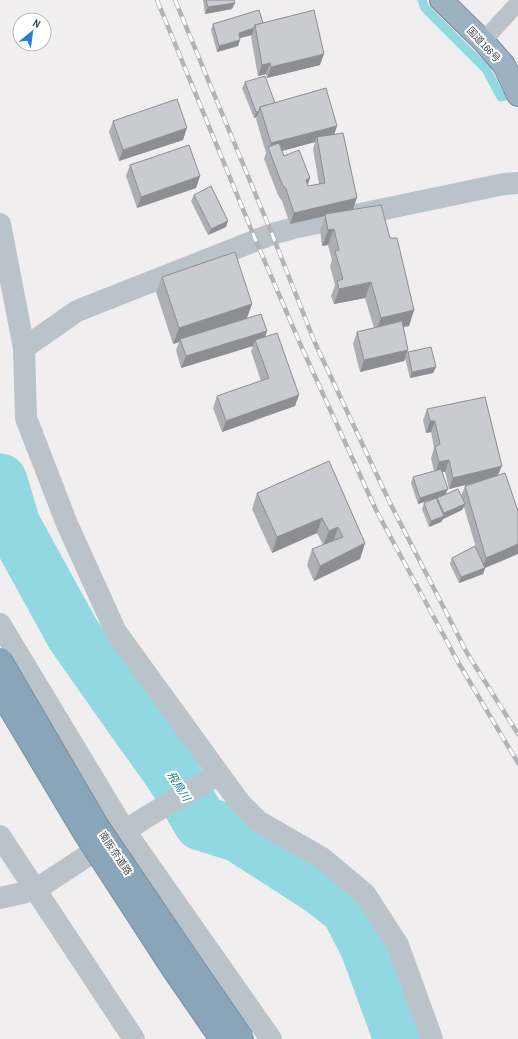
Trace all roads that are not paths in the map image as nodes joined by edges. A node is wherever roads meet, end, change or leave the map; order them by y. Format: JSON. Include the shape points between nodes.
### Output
{"nodes":[{"id":1,"x":441,"y":0,"type":"edge"},
{"id":2,"x":518,"y":3,"type":"edge"},
{"id":3,"x":483,"y":41,"type":"junction"},
{"id":4,"x":518,"y":95,"type":"edge"},
{"id":5,"x":518,"y":183,"type":"edge"},
{"id":6,"x":0,"y":224,"type":"edge"},
{"id":7,"x":24,"y":348,"type":"junction"},
{"id":8,"x":0,"y":624,"type":"edge"},
{"id":9,"x":0,"y":659,"type":"edge"},
{"id":10,"x":0,"y":692,"type":"edge"},
{"id":11,"x":217,"y":776,"type":"junction"},
{"id":12,"x":125,"y":832,"type":"junction"},
{"id":13,"x":0,"y":836,"type":"edge"},
{"id":14,"x":35,"y":890,"type":"junction"},
{"id":15,"x":0,"y":898,"type":"edge"},
{"id":16,"x":134,"y":1039,"type":"edge"},
{"id":17,"x":221,"y":1039,"type":"edge"},
{"id":18,"x":243,"y":1039,"type":"edge"},
{"id":19,"x":271,"y":1039,"type":"edge"},
{"id":20,"x":432,"y":1039,"type":"edge"}],
"edges":[{"from":1,"to":3,"type":"highway","name":"国道166号"},
{"from":2,"to":3,"type":"lane"},
{"from":3,"to":4,"type":"highway","name":"国道166号","via":[[504,65]]},
{"from":5,"to":7,"type":"street","via":[[272,234],[77,311]]},
{"from":6,"to":7,"type":"street"},
{"from":7,"to":11,"type":"street","via":[[26,418],[68,524],[116,632]]},
{"from":8,"to":12,"type":"street"},
{"from":9,"to":18,"type":"highway","name":"南阪奈道路","bridge":true,"via":[[97,825]]},
{"from":10,"to":17,"type":"highway","name":"南阪奈道路","bridge":true,"via":[[85,834]]},
{"from":11,"to":12,"type":"street"},
{"from":11,"to":20,"type":"street","via":[[258,821],[322,858],[366,894],[398,945]]},
{"from":12,"to":14,"type":"street"},
{"from":12,"to":19,"type":"street"},
{"from":13,"to":14,"type":"street"},
{"from":14,"to":15,"type":"street"},
{"from":14,"to":16,"type":"street"}]}
